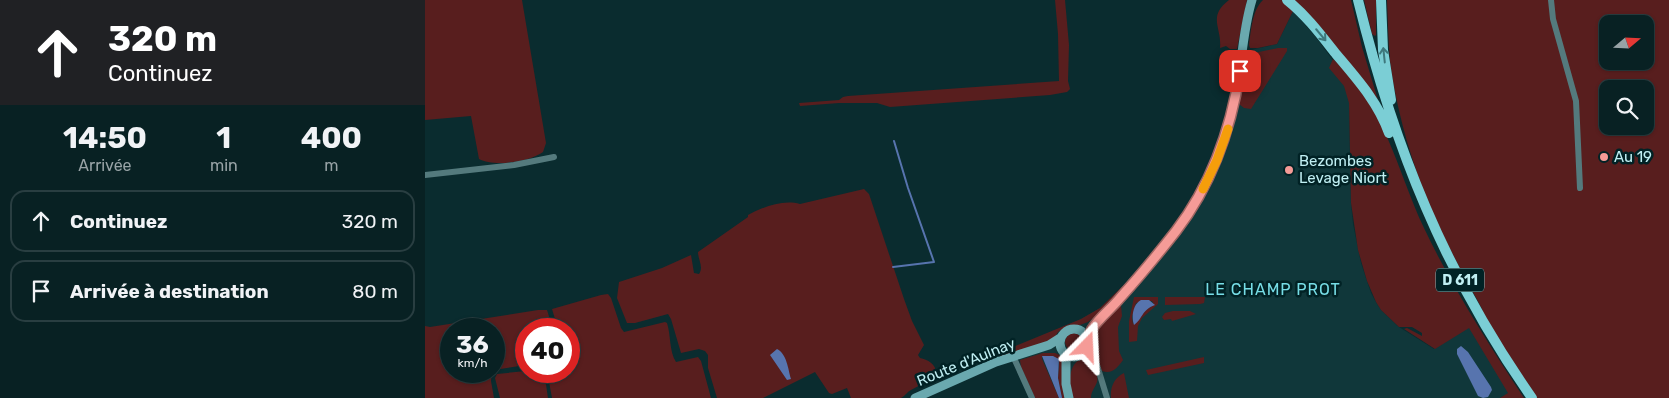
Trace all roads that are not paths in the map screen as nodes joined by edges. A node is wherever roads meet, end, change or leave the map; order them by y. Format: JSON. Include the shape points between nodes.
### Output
{"nodes":[{"id":1,"x":1252,"y":0,"type":"edge"},
{"id":2,"x":1257,"y":0,"type":"edge"},
{"id":3,"x":1287,"y":0,"type":"edge"},
{"id":4,"x":1356,"y":0,"type":"edge"},
{"id":5,"x":1381,"y":0,"type":"edge"},
{"id":6,"x":1551,"y":0,"type":"edge"},
{"id":7,"x":1249,"y":18,"type":"junction"},
{"id":8,"x":1401,"y":152,"type":"junction"},
{"id":9,"x":554,"y":157,"type":"dead end"},
{"id":10,"x":425,"y":175,"type":"edge"},
{"id":11,"x":1580,"y":188,"type":"dead end"},
{"id":12,"x":1100,"y":319,"type":"junction"},
{"id":13,"x":1079,"y":330,"type":"junction"},
{"id":14,"x":1060,"y":338,"type":"junction"},
{"id":15,"x":1087,"y":342,"type":"junction"},
{"id":16,"x":1028,"y":352,"type":"junction"},
{"id":17,"x":1064,"y":353,"type":"junction"},
{"id":18,"x":1013,"y":356,"type":"junction"},
{"id":19,"x":1078,"y":356,"type":"junction"},
{"id":20,"x":1097,"y":367,"type":"junction"},
{"id":21,"x":1066,"y":384,"type":"junction"},
{"id":22,"x":915,"y":398,"type":"edge"},
{"id":23,"x":1032,"y":398,"type":"edge"},
{"id":24,"x":1069,"y":398,"type":"edge"},
{"id":25,"x":1107,"y":398,"type":"edge"},
{"id":26,"x":1528,"y":398,"type":"edge"},
{"id":27,"x":1532,"y":398,"type":"edge"}],
"edges":[{"from":1,"to":7,"type":"street"},
{"from":2,"to":7,"type":"street"},
{"from":3,"to":8,"type":"main road","one_way":true,"via":[[1309,21],[1373,100],[1394,148]]},
{"from":4,"to":8,"type":"main road","number":"D 611"},
{"from":8,"to":5,"type":"main road","one_way":true,"via":[[1403,144],[1385,72]]},
{"from":6,"to":11,"type":"street","via":[[1576,101]]},
{"from":7,"to":12,"type":"street","via":[[1227,131],[1211,173],[1186,217]]},
{"from":8,"to":26,"type":"main road","number":"D 611","via":[[1452,273]]},
{"from":8,"to":27,"type":"main road","number":"D 611","via":[[1459,279]]},
{"from":9,"to":10,"type":"street"},
{"from":12,"to":13,"type":"street"},
{"from":12,"to":15,"type":"street"},
{"from":13,"to":14,"type":"street","via":[[1066,331]]},
{"from":13,"to":15,"type":"street"},
{"from":14,"to":16,"type":"street","name":"Route d'Aulnay"},
{"from":14,"to":17,"type":"street","via":[[1059,344]]},
{"from":15,"to":19,"type":"street","via":[[1086,350]]},
{"from":15,"to":20,"type":"street"},
{"from":16,"to":17,"type":"street","name":"Route d'Aulnay","via":[[1051,350]]},
{"from":16,"to":18,"type":"street","name":"Route d'Aulnay"},
{"from":17,"to":19,"type":"street"},
{"from":17,"to":21,"type":"street"},
{"from":18,"to":22,"type":"street","name":"Route d'Aulnay"},
{"from":18,"to":23,"type":"street"},
{"from":19,"to":20,"type":"street"},
{"from":19,"to":21,"type":"street","via":[[1070,367]]},
{"from":20,"to":25,"type":"street"},
{"from":21,"to":24,"type":"street"}]}
